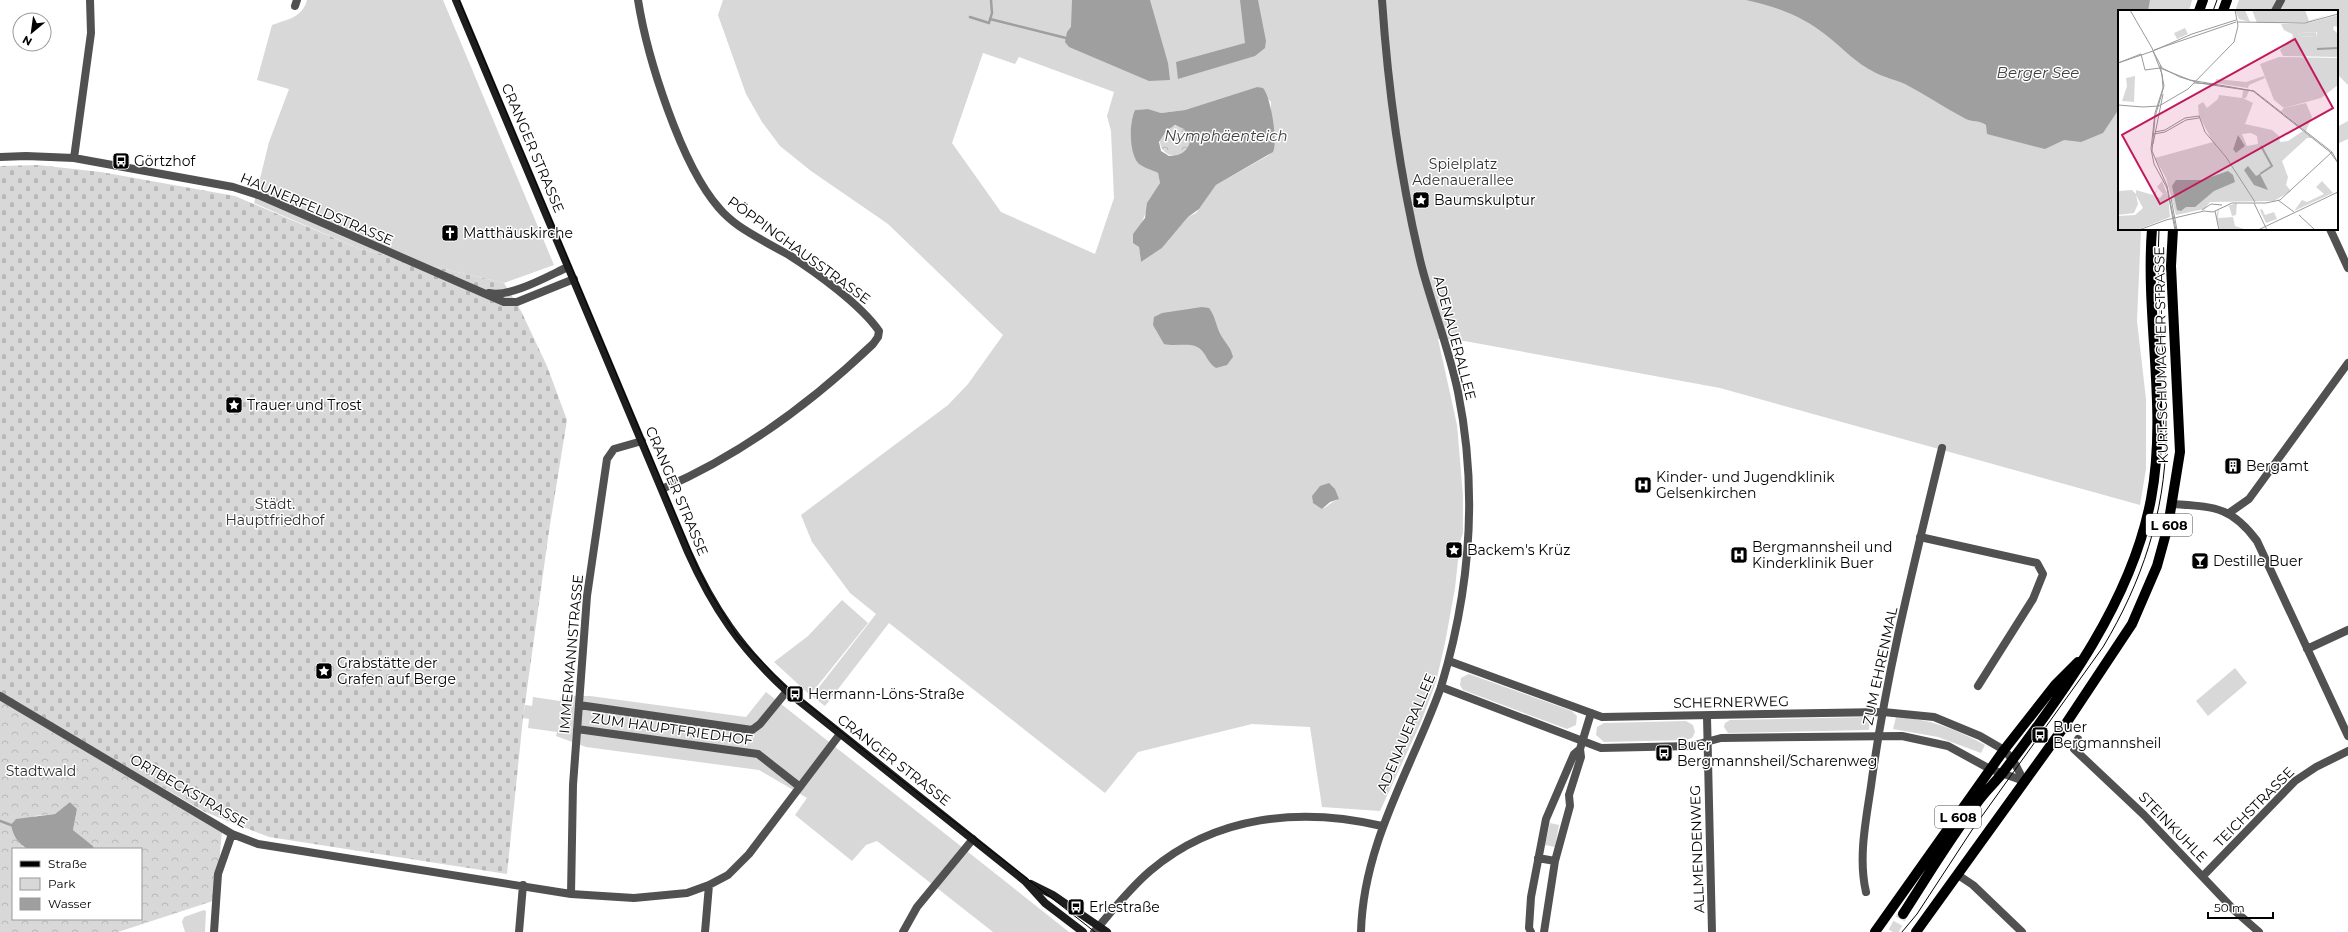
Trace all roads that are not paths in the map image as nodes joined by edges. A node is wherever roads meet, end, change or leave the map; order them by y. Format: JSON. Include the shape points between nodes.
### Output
{"nodes":[{"id":1,"x":90,"y":0,"type":"edge"},
{"id":2,"x":456,"y":0,"type":"edge"},
{"id":3,"x":638,"y":0,"type":"edge"},
{"id":4,"x":1382,"y":0,"type":"edge"},
{"id":5,"x":2203,"y":0,"type":"edge"},
{"id":6,"x":2227,"y":0,"type":"edge"},
{"id":7,"x":2281,"y":0,"type":"edge"},
{"id":8,"x":2199,"y":10,"type":"edge"},
{"id":9,"x":2223,"y":10,"type":"edge"},
{"id":10,"x":2276,"y":10,"type":"edge"},
{"id":11,"x":0,"y":158,"type":"edge"},
{"id":12,"x":74,"y":158,"type":"junction"},
{"id":13,"x":2152,"y":230,"type":"edge"},
{"id":14,"x":2173,"y":230,"type":"edge"},
{"id":15,"x":2330,"y":230,"type":"edge"},
{"id":16,"x":568,"y":268,"type":"junction"},
{"id":17,"x":2348,"y":268,"type":"edge"},
{"id":18,"x":574,"y":280,"type":"junction"},
{"id":19,"x":476,"y":290,"type":"junction"},
{"id":20,"x":2348,"y":363,"type":"edge"},
{"id":21,"x":642,"y":441,"type":"junction"},
{"id":22,"x":1942,"y":448,"type":"dead end"},
{"id":23,"x":662,"y":489,"type":"junction"},
{"id":24,"x":2173,"y":504,"type":"junction"},
{"id":25,"x":2230,"y":513,"type":"junction"},
{"id":26,"x":1920,"y":537,"type":"junction"},
{"id":27,"x":2348,"y":630,"type":"edge"},
{"id":28,"x":2307,"y":649,"type":"junction"},
{"id":29,"x":2082,"y":658,"type":"junction"},
{"id":30,"x":1449,"y":661,"type":"junction"},
{"id":31,"x":1978,"y":686,"type":"dead end"},
{"id":32,"x":1441,"y":688,"type":"junction"},
{"id":33,"x":787,"y":691,"type":"junction"},
{"id":34,"x":0,"y":696,"type":"edge"},
{"id":35,"x":579,"y":705,"type":"junction"},
{"id":36,"x":1883,"y":712,"type":"junction"},
{"id":37,"x":1591,"y":714,"type":"junction"},
{"id":38,"x":1707,"y":717,"type":"junction"},
{"id":39,"x":577,"y":729,"type":"junction"},
{"id":40,"x":840,"y":734,"type":"junction"},
{"id":41,"x":1878,"y":735,"type":"junction"},
{"id":42,"x":2348,"y":736,"type":"edge"},
{"id":43,"x":2078,"y":739,"type":"dead end"},
{"id":44,"x":1583,"y":740,"type":"junction"},
{"id":45,"x":1707,"y":742,"type":"junction"},
{"id":46,"x":1580,"y":749,"type":"junction"},
{"id":47,"x":2004,"y":750,"type":"junction"},
{"id":48,"x":2348,"y":751,"type":"edge"},
{"id":49,"x":2013,"y":760,"type":"junction"},
{"id":50,"x":1990,"y":769,"type":"junction"},
{"id":51,"x":2003,"y":773,"type":"junction"},
{"id":52,"x":2024,"y":781,"type":"junction"},
{"id":53,"x":800,"y":787,"type":"junction"},
{"id":54,"x":1558,"y":792,"type":"junction"},
{"id":55,"x":1569,"y":795,"type":"junction"},
{"id":56,"x":1382,"y":826,"type":"junction"},
{"id":57,"x":232,"y":834,"type":"junction"},
{"id":58,"x":973,"y":839,"type":"junction"},
{"id":59,"x":1538,"y":858,"type":"junction"},
{"id":60,"x":1555,"y":861,"type":"junction"},
{"id":61,"x":1958,"y":874,"type":"junction"},
{"id":62,"x":2203,"y":876,"type":"junction"},
{"id":63,"x":1025,"y":881,"type":"junction"},
{"id":64,"x":523,"y":885,"type":"junction"},
{"id":65,"x":709,"y":885,"type":"junction"},
{"id":66,"x":1866,"y":892,"type":"dead end"},
{"id":67,"x":571,"y":894,"type":"junction"},
{"id":68,"x":1903,"y":914,"type":"tunnel mouth"},
{"id":69,"x":1096,"y":930,"type":"edge"},
{"id":70,"x":1530,"y":930,"type":"edge"},
{"id":71,"x":1544,"y":931,"type":"edge"},
{"id":72,"x":214,"y":932,"type":"edge"},
{"id":73,"x":519,"y":932,"type":"edge"},
{"id":74,"x":705,"y":932,"type":"edge"},
{"id":75,"x":903,"y":932,"type":"edge"},
{"id":76,"x":1083,"y":932,"type":"edge"},
{"id":77,"x":1107,"y":932,"type":"edge"},
{"id":78,"x":1361,"y":932,"type":"edge"},
{"id":79,"x":1712,"y":932,"type":"edge"},
{"id":80,"x":1875,"y":932,"type":"edge"},
{"id":81,"x":1916,"y":932,"type":"edge"},
{"id":82,"x":2022,"y":932,"type":"edge"},
{"id":83,"x":2259,"y":932,"type":"edge"}],
"edges":[{"from":1,"to":12,"type":"street","via":[[91,33]]},
{"from":2,"to":16,"type":"main road","name":"CRANGER STRASSE"},
{"from":3,"to":23,"type":"street","name":"PÖPPINGHAUSSTRASSE","via":[[652,60],[673,121],[708,194],[720,209],[740,226],[791,257],[850,301],[872,320],[879,331],[873,344],[807,403],[762,435]]},
{"from":4,"to":30,"type":"street","name":"ADENAUERALLEE","via":[[1392,104],[1404,181],[1421,264],[1444,334],[1458,391],[1466,440],[1470,486],[1468,549]]},
{"from":5,"to":8,"type":"main road"},
{"from":6,"to":9,"type":"main road"},
{"from":7,"to":10,"type":"street"},
{"from":11,"to":12,"type":"street","name":"HAUNERFELDSTRASSE"},
{"from":12,"to":19,"type":"street","name":"HAUNERFELDSTRASSE","via":[[233,187],[260,196]]},
{"from":13,"to":29,"type":"main road","name":"KURT-SCHUMACHER-STRASSE","number":"L 608","via":[[2149,264],[2157,442],[2151,499],[2135,558],[2111,613]]},
{"from":14,"to":24,"type":"main road","name":"KURT-SCHUMACHER-STRASSE","number":"L 608","via":[[2171,266],[2180,452]]},
{"from":15,"to":17,"type":"street"},
{"from":16,"to":18,"type":"main road","name":"CRANGER STRASSE"},
{"from":16,"to":19,"type":"street","name":"HAUNERFELDSTRASSE","via":[[495,295]]},
{"from":18,"to":19,"type":"street","name":"HAUNERFELDSTRASSE","via":[[517,302],[504,302]]},
{"from":18,"to":21,"type":"main road","name":"CRANGER STRASSE"},
{"from":20,"to":25,"type":"street","via":[[2249,499]]},
{"from":21,"to":23,"type":"main road","name":"CRANGER STRASSE"},
{"from":21,"to":35,"type":"street","name":"IMMERMANNSTRASSE","via":[[614,449],[607,459],[588,596]]},
{"from":22,"to":26,"type":"street","name":"ZUM EHRENMAL"},
{"from":23,"to":33,"type":"main road","name":"CRANGER STRASSE","via":[[701,581],[715,606],[747,651]]},
{"from":24,"to":25,"type":"street","via":[[2205,506]]},
{"from":24,"to":52,"type":"main road","name":"KURT-SCHUMACHER-STRASSE","number":"L 608","via":[[2157,566],[2132,624],[2061,731]]},
{"from":25,"to":28,"type":"street","via":[[2244,523],[2257,541]]},
{"from":26,"to":31,"type":"street","via":[[2036,563],[2043,574],[2033,599]]},
{"from":26,"to":36,"type":"street","name":"ZUM EHRENMAL"},
{"from":27,"to":28,"type":"street"},
{"from":28,"to":42,"type":"street"},
{"from":29,"to":47,"type":"main road","name":"KURT-SCHUMACHER-STRASSE","number":"L 608","via":[[2055,685]]},
{"from":29,"to":49,"type":"main road","name":"KURT-SCHUMACHER-STRASSE","via":[[2070,682]]},
{"from":30,"to":32,"type":"street","name":"ADENAUERALLEE"},
{"from":30,"to":37,"type":"street","name":"SCHERNERWEG"},
{"from":32,"to":44,"type":"street"},
{"from":32,"to":56,"type":"street","name":"ADENAUERALLEE"},
{"from":33,"to":35,"type":"street","name":"ZUM HAUPTFRIEDHOF","via":[[752,730]]},
{"from":33,"to":40,"type":"main road","name":"CRANGER STRASSE"},
{"from":34,"to":57,"type":"street","name":"ORTBECKSTRASSE"},
{"from":35,"to":39,"type":"street","name":"IMMERMANNSTRASSE"},
{"from":36,"to":38,"type":"street","name":"SCHERNERWEG"},
{"from":36,"to":41,"type":"street","name":"ZUM EHRENMAL"},
{"from":36,"to":47,"type":"street","name":"SCHERNERWEG","via":[[1934,717],[1980,736]]},
{"from":37,"to":38,"type":"street","name":"SCHERNERWEG","via":[[1602,717]]},
{"from":37,"to":44,"type":"street"},
{"from":38,"to":45,"type":"street","name":"ALLMENDENWEG"},
{"from":39,"to":53,"type":"street","name":"ZUM HAUPTFRIEDHOF","via":[[758,754]]},
{"from":39,"to":67,"type":"street","name":"IMMERMANNSTRASSE"},
{"from":40,"to":53,"type":"street"},
{"from":40,"to":58,"type":"main road","name":"CRANGER STRASSE"},
{"from":41,"to":45,"type":"street","via":[[1721,738]]},
{"from":41,"to":50,"type":"street","via":[[1902,736],[1948,746]]},
{"from":41,"to":66,"type":"street","name":"ZUM EHRENMAL","via":[[1866,825],[1863,878]]},
{"from":43,"to":62,"type":"street","name":"STEINKUHLE","via":[[2074,749],[2144,815]]},
{"from":44,"to":45,"type":"street","via":[[1602,748],[1664,748]]},
{"from":44,"to":46,"type":"street"},
{"from":45,"to":79,"type":"street","name":"ALLMENDENWEG"},
{"from":46,"to":54,"type":"street","via":[[1574,754]]},
{"from":46,"to":55,"type":"street","via":[[1581,757]]},
{"from":47,"to":49,"type":"street","name":"SCHERNERWEG"},
{"from":47,"to":50,"type":"main road","name":"KURT-SCHUMACHER-STRASSE","number":"L 608"},
{"from":48,"to":62,"type":"street","name":"TEICHSTRASSE","via":[[2295,781]]},
{"from":49,"to":51,"type":"main road","name":"KURT-SCHUMACHER-STRASSE"},
{"from":49,"to":52,"type":"street","name":"SCHERNERWEG"},
{"from":50,"to":51,"type":"street"},
{"from":50,"to":80,"type":"main road","name":"KURT-SCHUMACHER-STRASSE","number":"L 608"},
{"from":51,"to":52,"type":"street"},
{"from":51,"to":68,"type":"main road","name":"KURT-SCHUMACHER-STRASSE","via":[[1978,801]]},
{"from":52,"to":61,"type":"main road","name":"KURT-SCHUMACHER-STRASSE","number":"L 608"},
{"from":53,"to":65,"type":"street","via":[[749,854],[728,874]]},
{"from":54,"to":55,"type":"street"},
{"from":54,"to":59,"type":"street","via":[[1546,819]]},
{"from":55,"to":60,"type":"street","via":[[1570,806]]},
{"from":56,"to":69,"type":"street","via":[[1350,819],[1288,816],[1247,823],[1213,834],[1167,858],[1149,872]]},
{"from":56,"to":78,"type":"street","name":"ADENAUERALLEE","via":[[1370,872]]},
{"from":57,"to":64,"type":"street","name":"ORTBECKSTRASSE","via":[[258,844],[299,852]]},
{"from":57,"to":72,"type":"street","via":[[218,874]]},
{"from":58,"to":63,"type":"main road","name":"CRANGER STRASSE"},
{"from":58,"to":75,"type":"street","via":[[917,908]]},
{"from":59,"to":60,"type":"street"},
{"from":59,"to":70,"type":"street","via":[[1531,897]]},
{"from":60,"to":71,"type":"street"},
{"from":61,"to":81,"type":"main road","name":"KURT-SCHUMACHER-STRASSE","number":"L 608"},
{"from":61,"to":82,"type":"street"},
{"from":62,"to":83,"type":"street","name":"STEINKUHLE","via":[[2235,911]]},
{"from":63,"to":69,"type":"main road","name":"CRANGER STRASSE","via":[[1053,895]]},
{"from":63,"to":76,"type":"main road","name":"CRANGER STRASSE","via":[[1044,903]]},
{"from":64,"to":67,"type":"street"},
{"from":64,"to":73,"type":"street"},
{"from":65,"to":67,"type":"street","via":[[688,893],[665,897]]},
{"from":65,"to":74,"type":"street"},
{"from":69,"to":77,"type":"main road","name":"CRANGER STRASSE"},
{"from":70,"to":71,"type":"street"}]}
